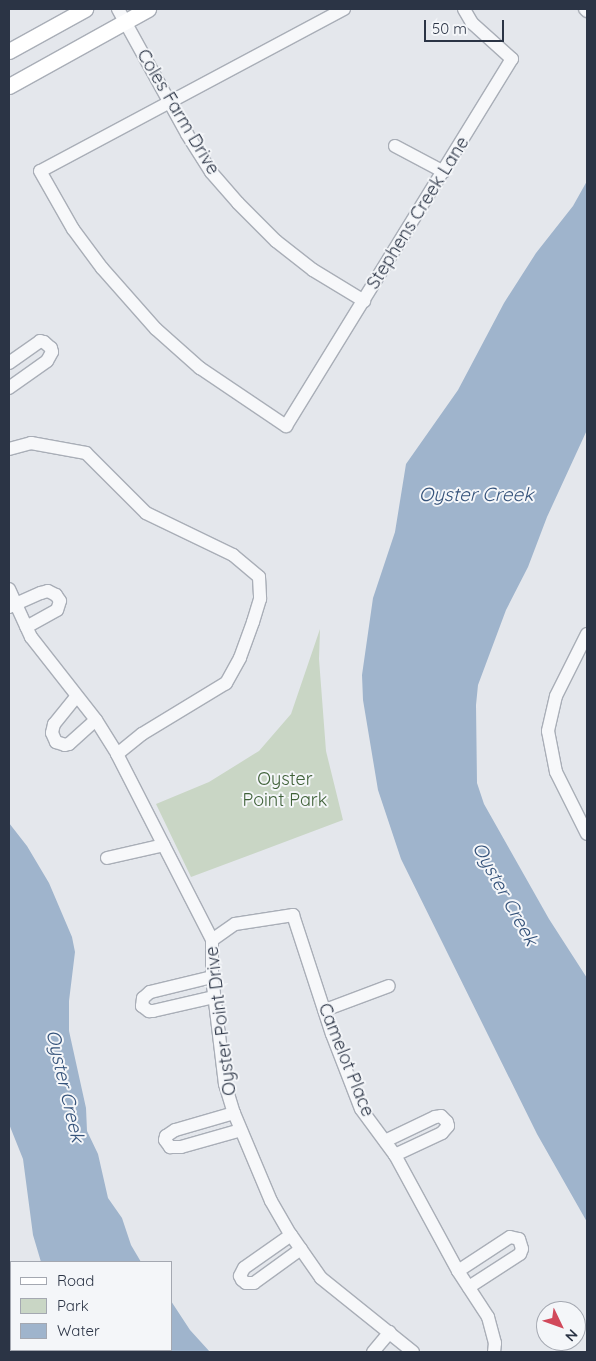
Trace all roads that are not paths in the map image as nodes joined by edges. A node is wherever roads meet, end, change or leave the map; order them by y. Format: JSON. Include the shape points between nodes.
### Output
{"nodes":[{"id":1,"x":86,"y":9,"type":"edge"},
{"id":2,"x":148,"y":9,"type":"edge"},
{"id":3,"x":344,"y":9,"type":"edge"},
{"id":4,"x":464,"y":9,"type":"edge"},
{"id":5,"x":121,"y":15,"type":"edge"},
{"id":6,"x":9,"y":51,"type":"edge"},
{"id":7,"x":9,"y":86,"type":"edge"},
{"id":8,"x":170,"y":100,"type":"junction"},
{"id":9,"x":396,"y":146,"type":"dead end"},
{"id":10,"x":444,"y":172,"type":"junction"},
{"id":11,"x":364,"y":301,"type":"junction"},
{"id":12,"x":9,"y":363,"type":"edge"},
{"id":13,"x":9,"y":388,"type":"edge"},
{"id":14,"x":9,"y":448,"type":"edge"},
{"id":15,"x":9,"y":589,"type":"edge"},
{"id":16,"x":12,"y":606,"type":"edge"},
{"id":17,"x":26,"y":628,"type":"junction"},
{"id":18,"x":587,"y":634,"type":"edge"},
{"id":19,"x":582,"y":657,"type":"edge"},
{"id":20,"x":76,"y":697,"type":"junction"},
{"id":21,"x":96,"y":720,"type":"junction"},
{"id":22,"x":118,"y":754,"type":"junction"},
{"id":23,"x":587,"y":834,"type":"edge"},
{"id":24,"x":164,"y":845,"type":"junction"},
{"id":25,"x":107,"y":858,"type":"dead end"},
{"id":26,"x":212,"y":940,"type":"junction"},
{"id":27,"x":212,"y":977,"type":"junction"},
{"id":28,"x":389,"y":986,"type":"dead end"},
{"id":29,"x":214,"y":997,"type":"junction"},
{"id":30,"x":325,"y":1010,"type":"junction"},
{"id":31,"x":234,"y":1113,"type":"junction"},
{"id":32,"x":241,"y":1130,"type":"junction"},
{"id":33,"x":385,"y":1141,"type":"junction"},
{"id":34,"x":395,"y":1156,"type":"junction"},
{"id":35,"x":291,"y":1234,"type":"junction"},
{"id":36,"x":301,"y":1249,"type":"junction"},
{"id":37,"x":458,"y":1271,"type":"junction"},
{"id":38,"x":469,"y":1287,"type":"junction"},
{"id":39,"x":390,"y":1332,"type":"junction"},
{"id":40,"x":406,"y":1350,"type":"edge"},
{"id":41,"x":373,"y":1352,"type":"edge"},
{"id":42,"x":494,"y":1352,"type":"edge"}],
"edges":[{"from":1,"to":6,"type":"main road"},
{"from":2,"to":5,"type":"main road"},
{"from":3,"to":8,"type":"street"},
{"from":4,"to":10,"type":"street","name":"Stephens Creek Lane","via":[[472,23],[512,59]]},
{"from":5,"to":7,"type":"main road"},
{"from":5,"to":8,"type":"street","name":"Coles Farm Drive"},
{"from":8,"to":11,"type":"street","name":"Coles Farm Drive","via":[[211,172],[238,203],[276,241],[313,270]]},
{"from":8,"to":11,"type":"street","name":"Stephens Creek Lane","via":[[40,171],[73,229],[156,330],[200,368],[286,426]]},
{"from":9,"to":10,"type":"street"},
{"from":10,"to":11,"type":"street","name":"Stephens Creek Lane"},
{"from":12,"to":13,"type":"street","via":[[40,341],[51,348],[47,361]]},
{"from":14,"to":22,"type":"street","via":[[31,443],[86,453],[146,513],[233,555],[259,577],[260,598],[240,658],[226,683],[142,734]]},
{"from":15,"to":16,"type":"street","name":"Oyster Point Drive"},
{"from":16,"to":17,"type":"street","name":"Oyster Point Drive"},
{"from":16,"to":17,"type":"street","via":[[48,591],[60,601],[54,613]]},
{"from":17,"to":20,"type":"street","name":"Oyster Point Drive"},
{"from":18,"to":19,"type":"street"},
{"from":19,"to":23,"type":"street","via":[[556,696],[548,731],[556,772]]},
{"from":20,"to":21,"type":"street","name":"Oyster Point Drive"},
{"from":20,"to":21,"type":"street","via":[[54,724],[52,732],[56,742],[65,746],[69,744]]},
{"from":21,"to":22,"type":"street","name":"Oyster Point Drive"},
{"from":22,"to":24,"type":"street","name":"Oyster Point Drive"},
{"from":24,"to":25,"type":"street"},
{"from":24,"to":26,"type":"street","name":"Oyster Point Drive"},
{"from":26,"to":27,"type":"street","name":"Oyster Point Drive"},
{"from":26,"to":30,"type":"street","name":"Camelot Place","via":[[235,924],[293,915]]},
{"from":27,"to":29,"type":"street","name":"Oyster Point Drive"},
{"from":27,"to":29,"type":"street","via":[[150,992],[143,998],[142,1006],[153,1011]]},
{"from":28,"to":30,"type":"street"},
{"from":29,"to":31,"type":"street","name":"Oyster Point Drive","via":[[225,1084]]},
{"from":30,"to":33,"type":"street","name":"Camelot Place","via":[[361,1109]]},
{"from":31,"to":32,"type":"street","name":"Oyster Point Drive"},
{"from":31,"to":32,"type":"street","via":[[175,1130],[165,1140],[170,1147],[181,1148]]},
{"from":32,"to":35,"type":"street","name":"Oyster Point Drive","via":[[260,1179]]},
{"from":33,"to":34,"type":"street","name":"Camelot Place"},
{"from":33,"to":34,"type":"street","via":[[436,1117],[441,1116],[448,1122],[442,1134]]},
{"from":34,"to":37,"type":"street","name":"Camelot Place"},
{"from":35,"to":36,"type":"street","name":"Oyster Point Drive"},
{"from":35,"to":36,"type":"street","via":[[244,1268],[240,1276],[242,1280],[254,1283]]},
{"from":36,"to":39,"type":"street","name":"Oyster Point Drive","via":[[321,1278]]},
{"from":37,"to":38,"type":"street","name":"Camelot Place"},
{"from":37,"to":38,"type":"street","via":[[510,1237],[519,1239],[520,1254]]},
{"from":38,"to":42,"type":"street","name":"Camelot Place","via":[[488,1317],[495,1343]]},
{"from":39,"to":40,"type":"street","name":"Oyster Point Drive"},
{"from":39,"to":41,"type":"street"}]}
